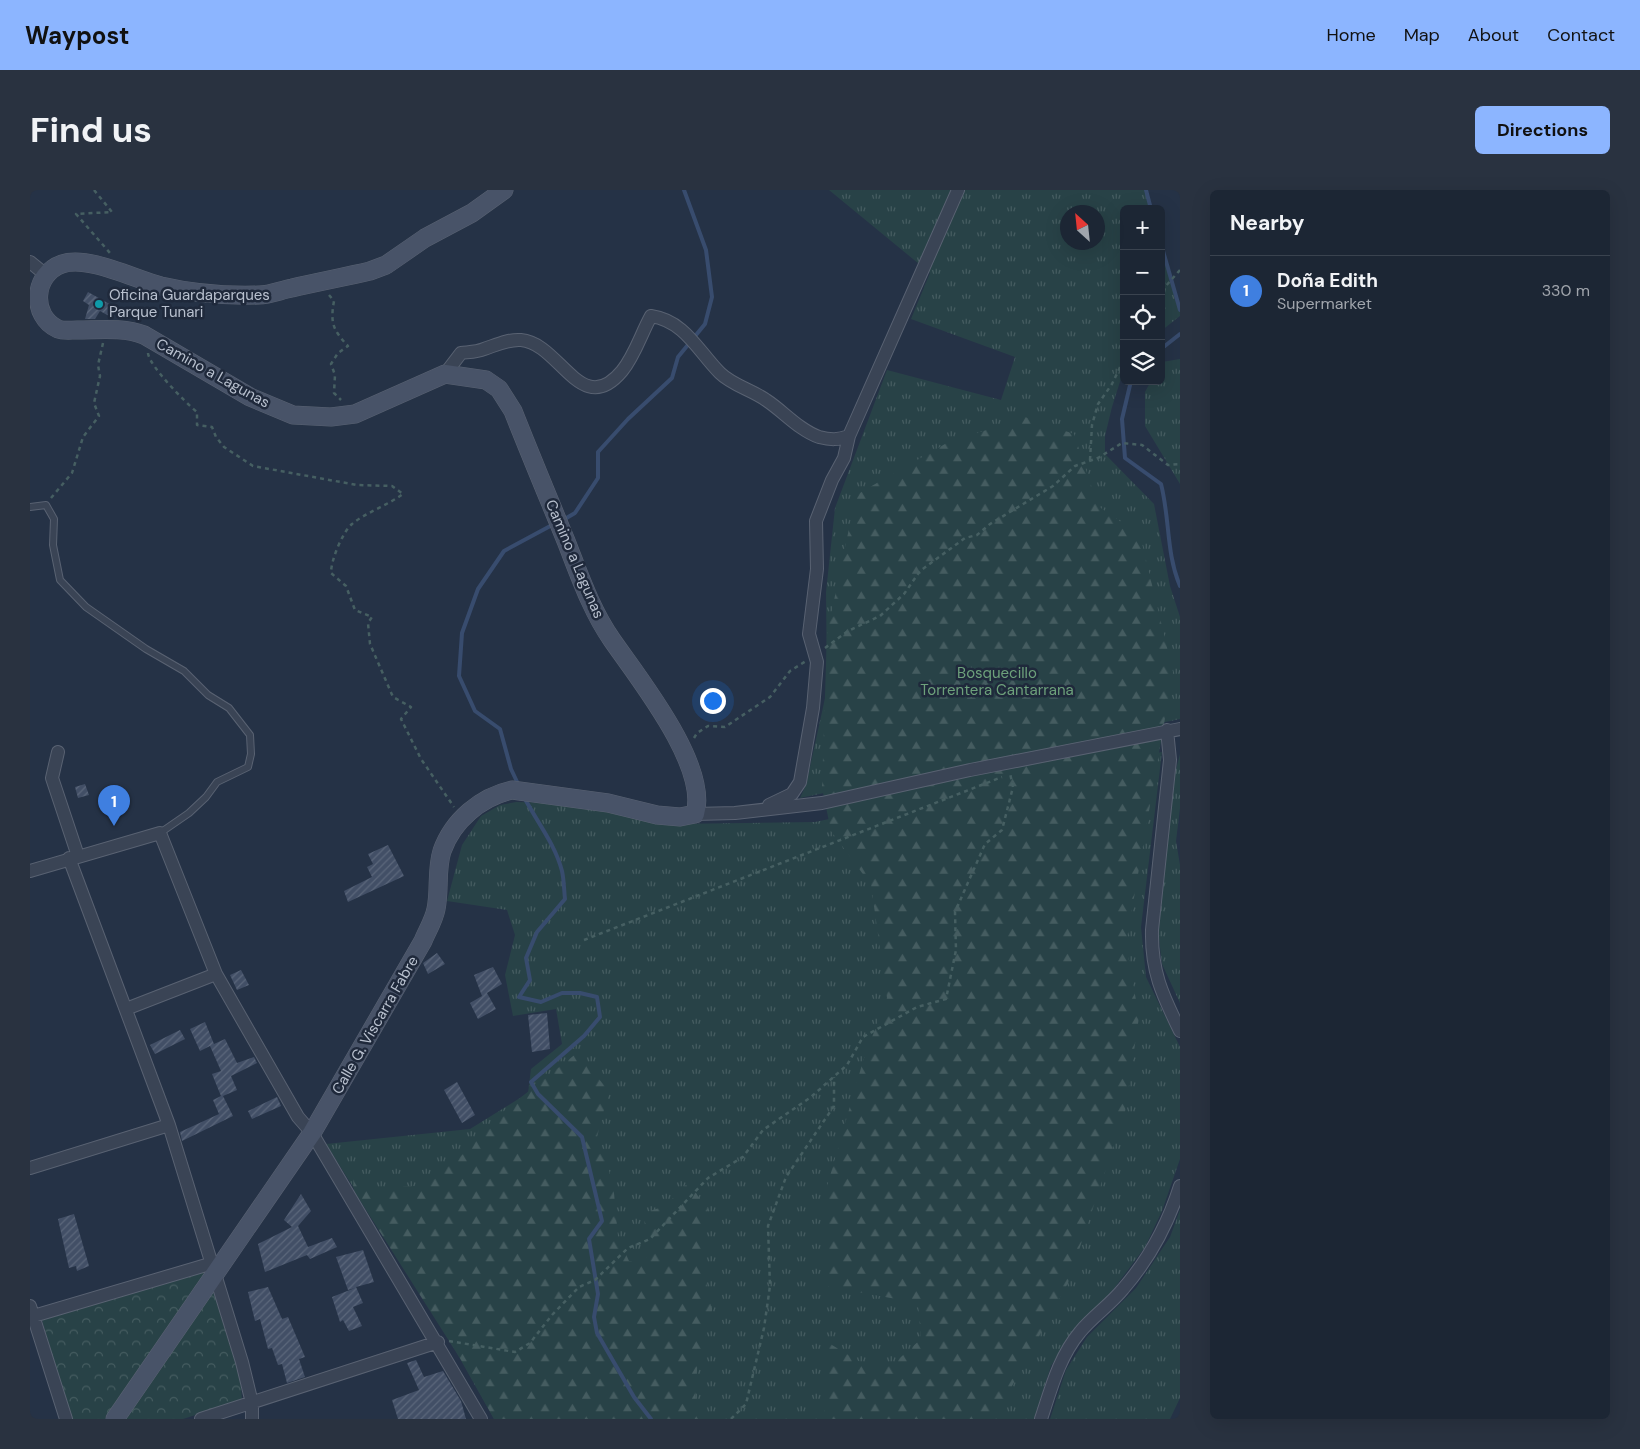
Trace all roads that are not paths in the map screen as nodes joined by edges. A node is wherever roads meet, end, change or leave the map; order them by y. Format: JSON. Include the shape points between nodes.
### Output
{"nodes":[{"id":1,"x":504,"y":190,"type":"edge"},
{"id":2,"x":958,"y":190,"type":"edge"},
{"id":3,"x":30,"y":262,"type":"edge"},
{"id":4,"x":46,"y":275,"type":"junction"},
{"id":5,"x":445,"y":374,"type":"junction"},
{"id":6,"x":849,"y":436,"type":"junction"},
{"id":7,"x":30,"y":506,"type":"edge"},
{"id":8,"x":1174,"y":730,"type":"edge"},
{"id":9,"x":58,"y":752,"type":"dead end"},
{"id":10,"x":735,"y":813,"type":"junction"},
{"id":11,"x":695,"y":814,"type":"junction"},
{"id":12,"x":160,"y":833,"type":"junction"},
{"id":13,"x":74,"y":857,"type":"junction"},
{"id":14,"x":31,"y":868,"type":"edge"},
{"id":15,"x":216,"y":974,"type":"junction"},
{"id":16,"x":126,"y":1009,"type":"junction"},
{"id":17,"x":1180,"y":1031,"type":"edge"},
{"id":18,"x":170,"y":1125,"type":"junction"},
{"id":19,"x":312,"y":1133,"type":"junction"},
{"id":20,"x":30,"y":1168,"type":"edge"},
{"id":21,"x":1180,"y":1186,"type":"edge"},
{"id":22,"x":215,"y":1268,"type":"junction"},
{"id":23,"x":31,"y":1313,"type":"edge"},
{"id":24,"x":438,"y":1342,"type":"junction"},
{"id":25,"x":252,"y":1403,"type":"junction"},
{"id":26,"x":66,"y":1419,"type":"edge"},
{"id":27,"x":115,"y":1419,"type":"edge"},
{"id":28,"x":201,"y":1419,"type":"edge"},
{"id":29,"x":252,"y":1419,"type":"edge"},
{"id":30,"x":481,"y":1419,"type":"edge"},
{"id":31,"x":1041,"y":1419,"type":"edge"}],
"edges":[{"from":1,"to":4,"type":"street","via":[[472,214],[424,238],[386,265],[260,295],[187,291],[160,286],[90,263],[62,264]]},
{"from":2,"to":6,"type":"street"},
{"from":3,"to":4,"type":"street"},
{"from":4,"to":5,"type":"street","name":"Camino a Lagunas","via":[[37,296],[42,315],[49,324],[60,330],[131,330],[250,398],[293,415],[331,417],[355,414]]},
{"from":5,"to":6,"type":"street","via":[[461,353],[521,340],[540,345],[588,387],[602,387],[622,371],[651,316],[664,318],[698,344],[720,373],[766,400],[802,427],[818,436],[835,440]]},
{"from":5,"to":11,"type":"street","name":"Camino a Lagunas","via":[[486,380],[499,389],[513,410],[591,603],[611,639],[651,692],[685,754],[699,801]]},
{"from":6,"to":10,"type":"street","via":[[844,458],[816,521],[817,569],[809,634],[818,662],[800,782],[792,794],[771,805]]},
{"from":7,"to":12,"type":"lane","via":[[46,505],[54,519],[54,545],[60,580],[86,607],[184,671],[208,695],[229,708],[250,735],[248,767],[217,782],[189,813]]},
{"from":8,"to":10,"type":"street","via":[[1009,768],[822,803]]},
{"from":8,"to":17,"type":"street","via":[[1151,956],[1158,982]]},
{"from":9,"to":13,"type":"street","via":[[52,778]]},
{"from":10,"to":11,"type":"street"},
{"from":11,"to":19,"type":"street","name":"Calle G. Viscarra Fabre","via":[[656,815],[608,802],[512,790],[498,793],[477,805],[461,819],[442,852],[436,910],[423,942]]},
{"from":12,"to":13,"type":"street"},
{"from":12,"to":15,"type":"street"},
{"from":13,"to":14,"type":"street"},
{"from":13,"to":16,"type":"street"},
{"from":15,"to":16,"type":"street"},
{"from":15,"to":19,"type":"street","via":[[298,1117]]},
{"from":16,"to":18,"type":"street"},
{"from":18,"to":20,"type":"street"},
{"from":18,"to":22,"type":"street"},
{"from":19,"to":22,"type":"street","name":"Calle G. Viscarra Fabre"},
{"from":19,"to":24,"type":"street"},
{"from":21,"to":31,"type":"street","via":[[1154,1247],[1123,1289],[1079,1332],[1057,1368]]},
{"from":22,"to":23,"type":"street"},
{"from":22,"to":25,"type":"street"},
{"from":22,"to":27,"type":"street","name":"Calle G. Viscarra Fabre"},
{"from":23,"to":26,"type":"street"},
{"from":24,"to":25,"type":"street"},
{"from":24,"to":30,"type":"street"},
{"from":25,"to":28,"type":"street"},
{"from":25,"to":29,"type":"street"}]}
